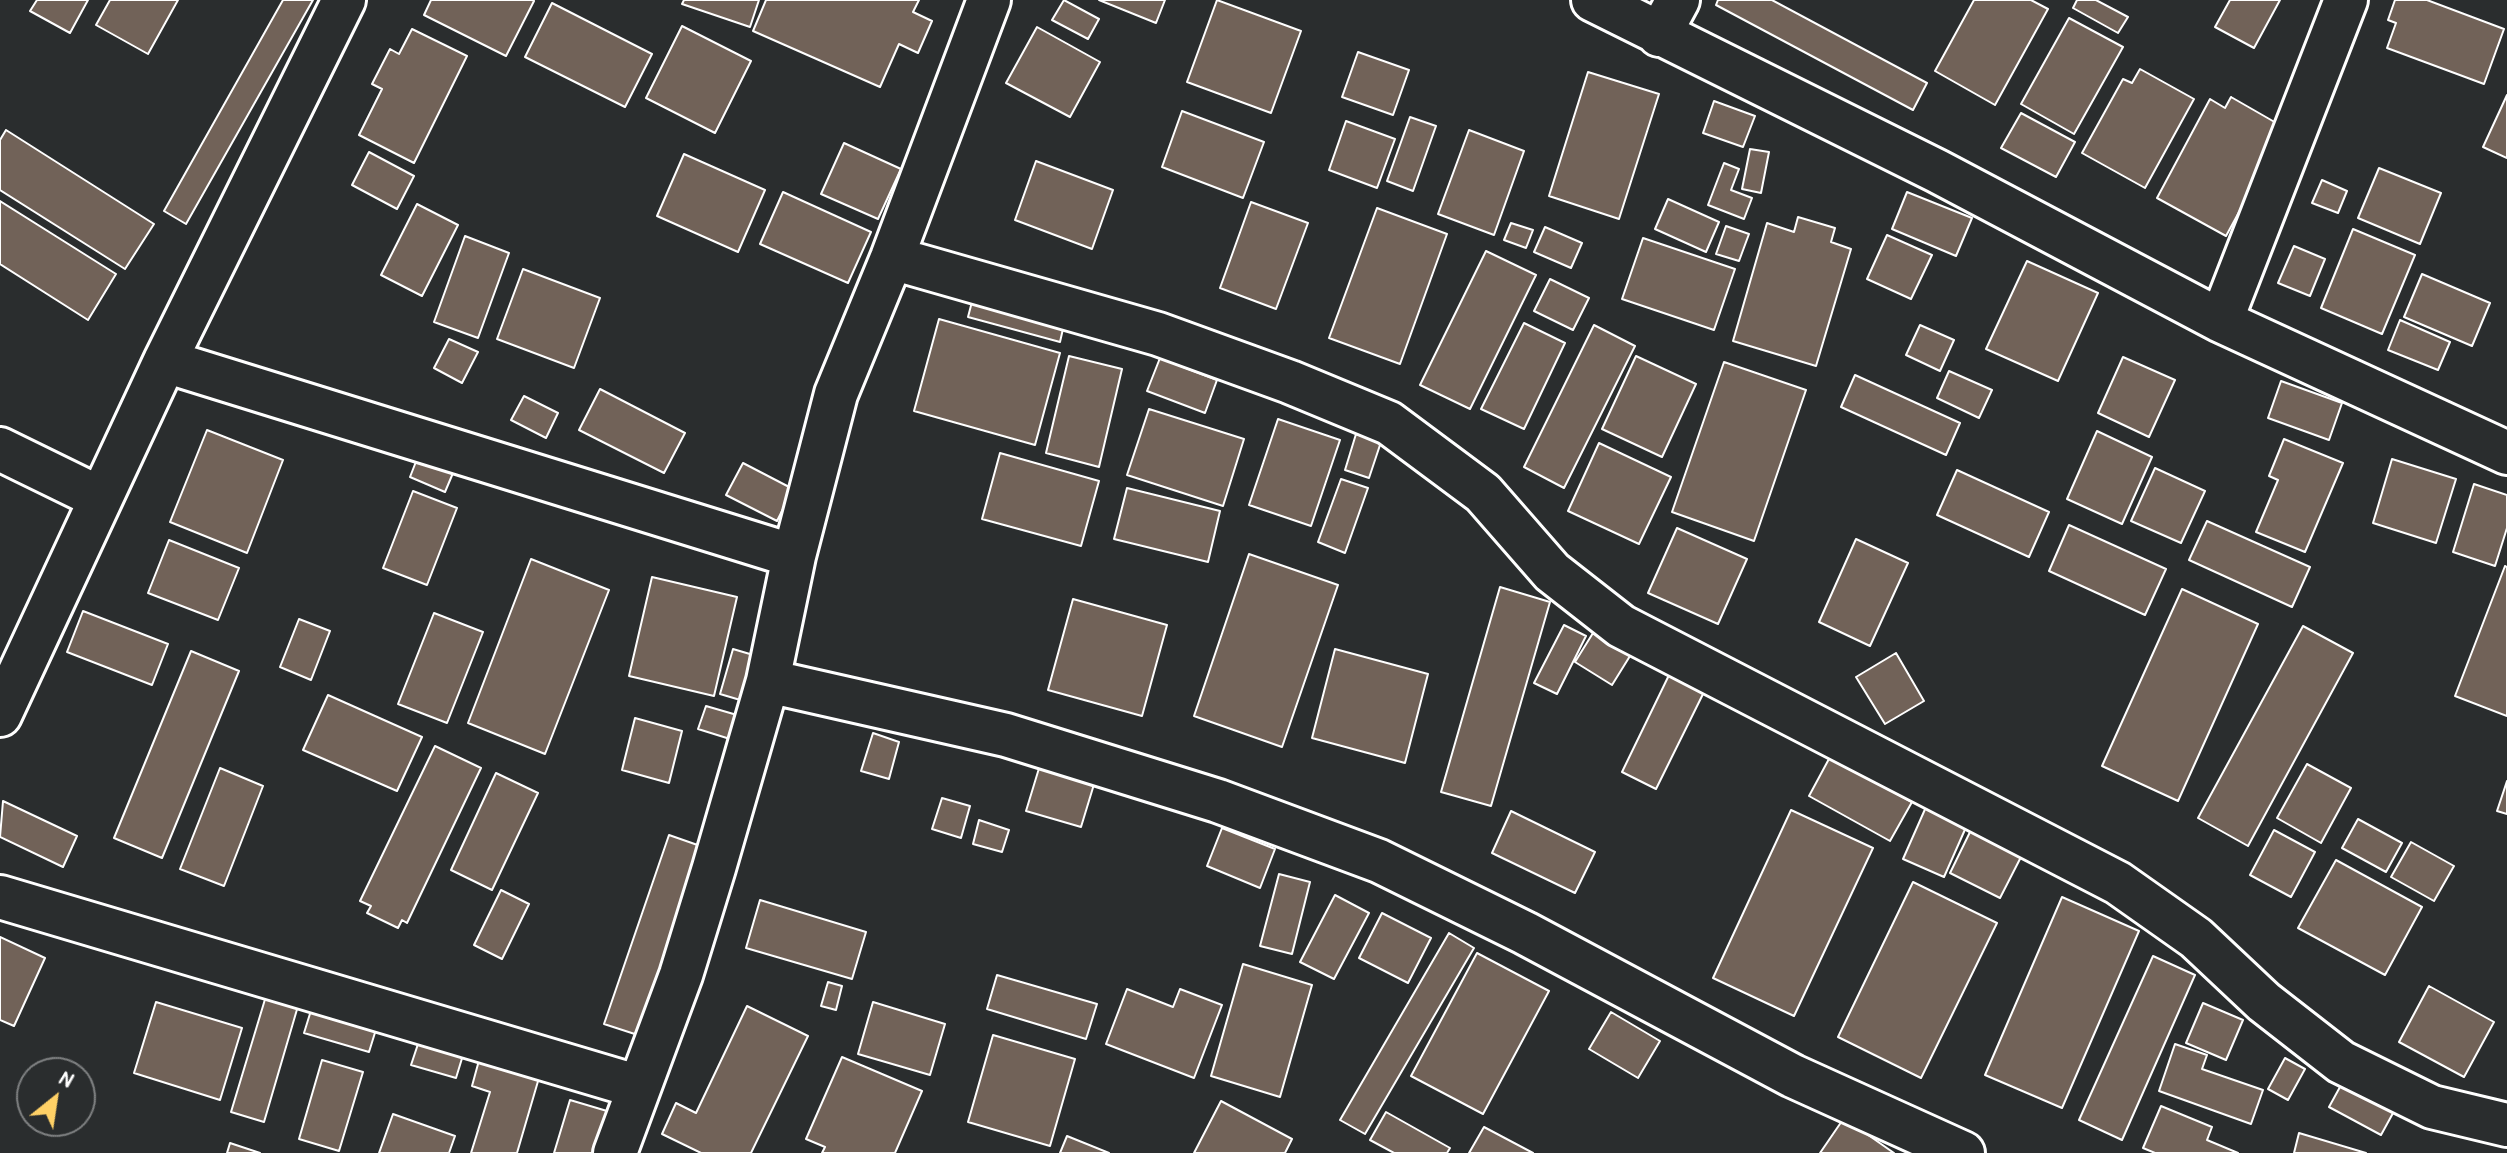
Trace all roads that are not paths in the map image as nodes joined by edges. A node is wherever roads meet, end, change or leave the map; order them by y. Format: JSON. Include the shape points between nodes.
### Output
{"nodes":[{"id":1,"x":344,"y":0,"type":"edge"},
{"id":2,"x":989,"y":0,"type":"edge"},
{"id":3,"x":1593,"y":0,"type":"edge"},
{"id":4,"x":2346,"y":0,"type":"edge"},
{"id":5,"x":1668,"y":18,"type":"edge"},
{"id":6,"x":892,"y":258,"type":"junction"},
{"id":7,"x":2221,"y":321,"type":"junction"},
{"id":8,"x":165,"y":361,"type":"junction"},
{"id":9,"x":0,"y":449,"type":"edge"},
{"id":10,"x":2507,"y":453,"type":"edge"},
{"id":11,"x":100,"y":498,"type":"junction"},
{"id":12,"x":794,"y":556,"type":"junction"},
{"id":13,"x":768,"y":681,"type":"junction"},
{"id":14,"x":0,"y":715,"type":"edge"},
{"id":15,"x":0,"y":897,"type":"edge"},
{"id":16,"x":639,"y":1087,"type":"junction"},
{"id":17,"x":2507,"y":1125,"type":"edge"},
{"id":18,"x":615,"y":1153,"type":"edge"},
{"id":19,"x":1963,"y":1153,"type":"edge"}],
"edges":[{"from":1,"to":8,"type":"street"},
{"from":2,"to":6,"type":"street"},
{"from":3,"to":5,"type":"street"},
{"from":4,"to":7,"type":"street"},
{"from":5,"to":7,"type":"street","via":[[1937,171]]},
{"from":6,"to":12,"type":"street","via":[[836,394]]},
{"from":6,"to":17,"type":"street","via":[[1158,334],[1389,423],[1483,493],[1552,572],[1621,626],[2118,883],[2196,938],[2264,1002],[2341,1062],[2432,1107]]},
{"from":7,"to":10,"type":"street"},
{"from":8,"to":11,"type":"street"},
{"from":8,"to":12,"type":"street"},
{"from":9,"to":11,"type":"street"},
{"from":11,"to":14,"type":"street"},
{"from":12,"to":13,"type":"street"},
{"from":13,"to":16,"type":"street","via":[[681,975]]},
{"from":13,"to":19,"type":"street","via":[[1006,735],[1218,801],[1379,861],[1793,1076]]},
{"from":15,"to":16,"type":"street"},
{"from":16,"to":18,"type":"street"}]}
